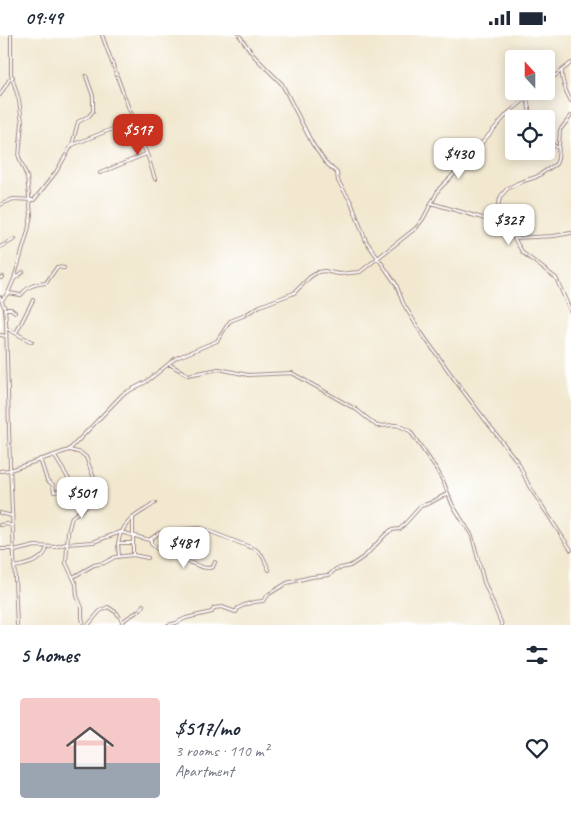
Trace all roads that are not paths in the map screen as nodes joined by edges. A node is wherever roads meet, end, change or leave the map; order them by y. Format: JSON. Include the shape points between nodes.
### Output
{"nodes":[{"id":1,"x":11,"y":35,"type":"edge"},
{"id":2,"x":102,"y":35,"type":"edge"},
{"id":3,"x":239,"y":35,"type":"edge"},
{"id":4,"x":571,"y":63,"type":"edge"},
{"id":5,"x":562,"y":70,"type":"junction"},
{"id":6,"x":86,"y":76,"type":"dead end"},
{"id":7,"x":555,"y":76,"type":"edge"},
{"id":8,"x":13,"y":77,"type":"junction"},
{"id":9,"x":0,"y":95,"type":"edge"},
{"id":10,"x":524,"y":100,"type":"edge"},
{"id":11,"x":571,"y":101,"type":"edge"},
{"id":12,"x":571,"y":116,"type":"edge"},
{"id":13,"x":135,"y":120,"type":"junction"},
{"id":14,"x":72,"y":145,"type":"junction"},
{"id":15,"x":555,"y":146,"type":"edge"},
{"id":16,"x":558,"y":148,"type":"junction"},
{"id":17,"x":146,"y":154,"type":"junction"},
{"id":18,"x":100,"y":173,"type":"dead end"},
{"id":19,"x":155,"y":179,"type":"dead end"},
{"id":20,"x":30,"y":200,"type":"junction"},
{"id":21,"x":431,"y":203,"type":"junction"},
{"id":22,"x":0,"y":205,"type":"edge"},
{"id":23,"x":486,"y":219,"type":"junction"},
{"id":24,"x":571,"y":233,"type":"edge"},
{"id":25,"x":514,"y":238,"type":"junction"},
{"id":26,"x":15,"y":239,"type":"dead end"},
{"id":27,"x":0,"y":247,"type":"edge"},
{"id":28,"x":379,"y":257,"type":"junction"},
{"id":29,"x":64,"y":268,"type":"dead end"},
{"id":30,"x":23,"y":272,"type":"dead end"},
{"id":31,"x":14,"y":279,"type":"junction"},
{"id":32,"x":8,"y":293,"type":"junction"},
{"id":33,"x":0,"y":297,"type":"edge"},
{"id":34,"x":32,"y":300,"type":"dead end"},
{"id":35,"x":1,"y":301,"type":"edge"},
{"id":36,"x":5,"y":309,"type":"junction"},
{"id":37,"x":15,"y":312,"type":"dead end"},
{"id":38,"x":571,"y":312,"type":"edge"},
{"id":39,"x":6,"y":328,"type":"junction"},
{"id":40,"x":16,"y":333,"type":"junction"},
{"id":41,"x":0,"y":335,"type":"edge"},
{"id":42,"x":6,"y":336,"type":"junction"},
{"id":43,"x":32,"y":342,"type":"dead end"},
{"id":44,"x":169,"y":363,"type":"junction"},
{"id":45,"x":69,"y":450,"type":"junction"},
{"id":46,"x":54,"y":455,"type":"junction"},
{"id":47,"x":40,"y":459,"type":"junction"},
{"id":48,"x":10,"y":470,"type":"junction"},
{"id":49,"x":0,"y":471,"type":"edge"},
{"id":50,"x":75,"y":487,"type":"junction"},
{"id":51,"x":448,"y":493,"type":"junction"},
{"id":52,"x":90,"y":503,"type":"junction"},
{"id":53,"x":155,"y":503,"type":"dead end"},
{"id":54,"x":0,"y":513,"type":"edge"},
{"id":55,"x":12,"y":516,"type":"junction"},
{"id":56,"x":133,"y":518,"type":"junction"},
{"id":57,"x":0,"y":525,"type":"edge"},
{"id":58,"x":13,"y":526,"type":"junction"},
{"id":59,"x":122,"y":532,"type":"junction"},
{"id":60,"x":162,"y":532,"type":"junction"},
{"id":61,"x":132,"y":536,"type":"junction"},
{"id":62,"x":151,"y":539,"type":"junction"},
{"id":63,"x":168,"y":541,"type":"junction"},
{"id":64,"x":118,"y":543,"type":"junction"},
{"id":65,"x":133,"y":543,"type":"junction"},
{"id":66,"x":66,"y":544,"type":"junction"},
{"id":67,"x":47,"y":547,"type":"junction"},
{"id":68,"x":0,"y":549,"type":"edge"},
{"id":69,"x":14,"y":550,"type":"junction"},
{"id":70,"x":571,"y":550,"type":"edge"},
{"id":71,"x":133,"y":555,"type":"junction"},
{"id":72,"x":119,"y":557,"type":"junction"},
{"id":73,"x":148,"y":558,"type":"dead end"},
{"id":74,"x":215,"y":562,"type":"dead end"},
{"id":75,"x":14,"y":567,"type":"junction"},
{"id":76,"x":269,"y":570,"type":"dead end"},
{"id":77,"x":72,"y":577,"type":"junction"},
{"id":78,"x":142,"y":605,"type":"dead end"},
{"id":79,"x":122,"y":621,"type":"junction"},
{"id":80,"x":17,"y":625,"type":"edge"},
{"id":81,"x":86,"y":625,"type":"edge"},
{"id":82,"x":121,"y":625,"type":"edge"},
{"id":83,"x":168,"y":625,"type":"edge"},
{"id":84,"x":502,"y":625,"type":"edge"}],
"edges":[{"from":1,"to":8,"type":"street"},
{"from":2,"to":13,"type":"street"},
{"from":3,"to":28,"type":"street","via":[[254,56],[282,84],[312,143],[337,173],[365,238]]},
{"from":4,"to":5,"type":"street"},
{"from":5,"to":7,"type":"street"},
{"from":5,"to":11,"type":"street","via":[[565,90]]},
{"from":6,"to":14,"type":"street","via":[[93,96],[93,111],[78,122]]},
{"from":8,"to":9,"type":"street"},
{"from":8,"to":20,"type":"street","via":[[22,122],[20,157],[28,177]]},
{"from":10,"to":21,"type":"street","via":[[494,128],[439,189]]},
{"from":12,"to":16,"type":"street","via":[[560,130]]},
{"from":13,"to":14,"type":"street"},
{"from":13,"to":17,"type":"street"},
{"from":14,"to":20,"type":"street","via":[[41,192]]},
{"from":15,"to":16,"type":"street"},
{"from":16,"to":23,"type":"street","via":[[554,167],[507,189],[495,214]]},
{"from":17,"to":18,"type":"street"},
{"from":17,"to":19,"type":"street"},
{"from":20,"to":22,"type":"street","via":[[13,199]]},
{"from":20,"to":31,"type":"street","via":[[28,231]]},
{"from":21,"to":23,"type":"street"},
{"from":21,"to":28,"type":"street","via":[[416,228]]},
{"from":23,"to":25,"type":"street","via":[[506,225]]},
{"from":24,"to":25,"type":"street"},
{"from":25,"to":38,"type":"street","via":[[523,253],[557,279]]},
{"from":26,"to":27,"type":"street"},
{"from":28,"to":44,"type":"street","via":[[360,272],[315,273],[296,292],[228,321],[217,341]]},
{"from":28,"to":70,"type":"street","via":[[420,331],[520,464],[529,486]]},
{"from":29,"to":32,"type":"street","via":[[57,267],[46,283],[26,288],[21,295]]},
{"from":30,"to":31,"type":"street"},
{"from":31,"to":32,"type":"street"},
{"from":32,"to":35,"type":"street"},
{"from":33,"to":35,"type":"street"},
{"from":34,"to":40,"type":"street"},
{"from":35,"to":36,"type":"street"},
{"from":36,"to":37,"type":"street"},
{"from":36,"to":39,"type":"street"},
{"from":39,"to":40,"type":"street"},
{"from":39,"to":42,"type":"street"},
{"from":40,"to":43,"type":"street"},
{"from":41,"to":42,"type":"street"},
{"from":42,"to":48,"type":"street"},
{"from":44,"to":45,"type":"street","via":[[146,382],[123,394]]},
{"from":44,"to":51,"type":"street","via":[[188,375],[218,369],[246,374],[297,375],[357,410],[377,426],[398,425],[410,431]]},
{"from":45,"to":46,"type":"street"},
{"from":45,"to":52,"type":"street","via":[[88,459],[100,494]]},
{"from":46,"to":47,"type":"street"},
{"from":46,"to":50,"type":"street"},
{"from":47,"to":48,"type":"street"},
{"from":47,"to":50,"type":"street","via":[[54,492]]},
{"from":48,"to":49,"type":"street"},
{"from":48,"to":55,"type":"street"},
{"from":50,"to":52,"type":"street"},
{"from":51,"to":83,"type":"street","via":[[421,506],[400,529],[385,535],[366,556],[350,566],[336,569],[329,575],[290,582],[269,594],[264,601],[239,607],[236,611],[214,608],[212,612]]},
{"from":51,"to":84,"type":"street","via":[[472,535],[484,582]]},
{"from":52,"to":66,"type":"street","via":[[72,517]]},
{"from":53,"to":56,"type":"street"},
{"from":54,"to":55,"type":"street"},
{"from":55,"to":58,"type":"street"},
{"from":56,"to":59,"type":"street"},
{"from":56,"to":61,"type":"street"},
{"from":57,"to":58,"type":"street"},
{"from":58,"to":69,"type":"street"},
{"from":59,"to":61,"type":"street"},
{"from":59,"to":64,"type":"street"},
{"from":59,"to":66,"type":"street","via":[[96,541]]},
{"from":60,"to":62,"type":"street"},
{"from":60,"to":63,"type":"street"},
{"from":60,"to":76,"type":"street","via":[[187,528],[210,530],[255,549]]},
{"from":61,"to":62,"type":"street"},
{"from":61,"to":65,"type":"street"},
{"from":62,"to":63,"type":"street","via":[[151,544],[159,550],[164,549]]},
{"from":63,"to":74,"type":"street","via":[[180,552],[182,561],[207,568],[213,567]]},
{"from":64,"to":65,"type":"street"},
{"from":64,"to":72,"type":"street"},
{"from":65,"to":71,"type":"street"},
{"from":66,"to":67,"type":"street"},
{"from":66,"to":77,"type":"street","via":[[66,566]]},
{"from":67,"to":69,"type":"street"},
{"from":67,"to":75,"type":"street","via":[[39,559]]},
{"from":68,"to":69,"type":"street"},
{"from":69,"to":75,"type":"street"},
{"from":71,"to":72,"type":"street"},
{"from":71,"to":73,"type":"street"},
{"from":72,"to":77,"type":"street"},
{"from":75,"to":80,"type":"street"},
{"from":77,"to":81,"type":"street"},
{"from":78,"to":79,"type":"street","via":[[141,610]]},
{"from":79,"to":81,"type":"street","via":[[108,607]]},
{"from":79,"to":82,"type":"street"}]}
